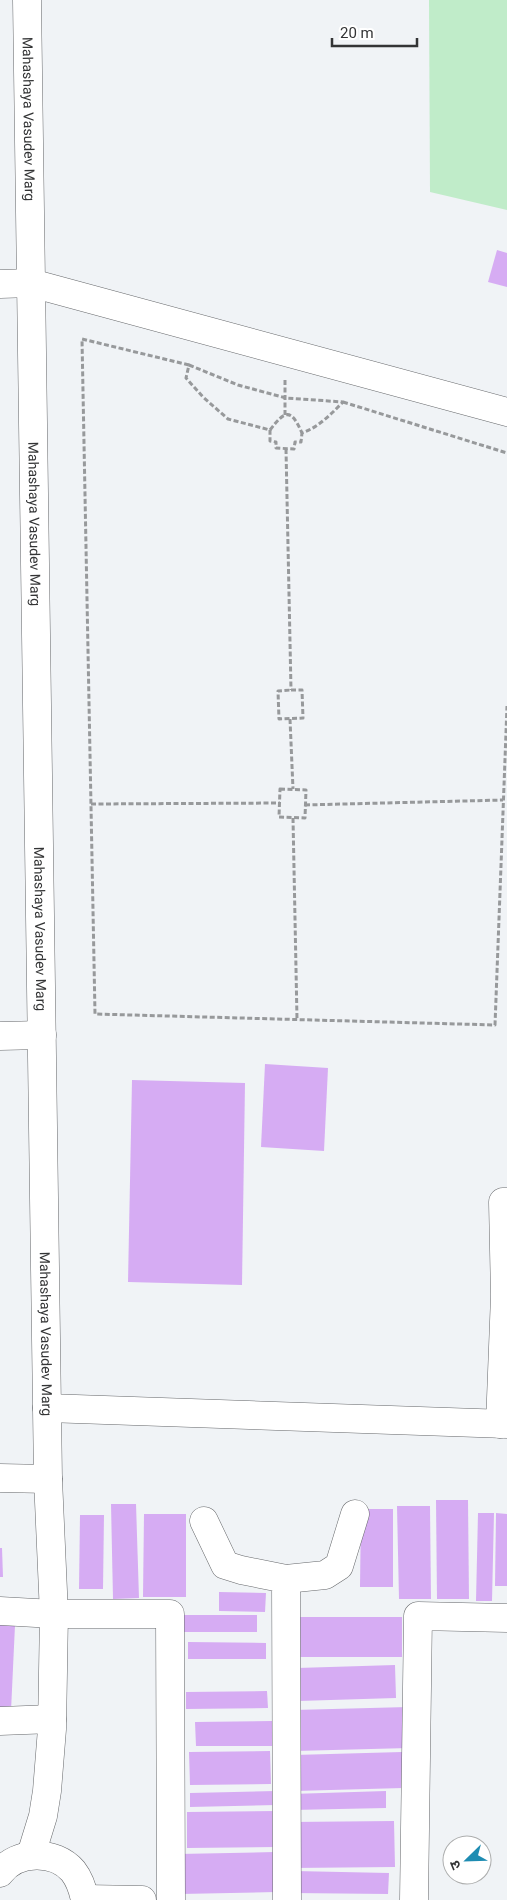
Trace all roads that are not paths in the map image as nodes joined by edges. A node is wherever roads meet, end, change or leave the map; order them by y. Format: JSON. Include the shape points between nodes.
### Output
{"nodes":[{"id":1,"x":27,"y":0,"type":"edge"},
{"id":2,"x":0,"y":284,"type":"edge"},
{"id":3,"x":31,"y":284,"type":"junction"},
{"id":4,"x":507,"y":412,"type":"edge"},
{"id":5,"x":42,"y":1035,"type":"junction"},
{"id":6,"x":0,"y":1036,"type":"edge"},
{"id":7,"x":507,"y":1202,"type":"edge"},
{"id":8,"x":506,"y":1296,"type":"edge"},
{"id":9,"x":47,"y":1408,"type":"junction"},
{"id":10,"x":504,"y":1424,"type":"edge"},
{"id":11,"x":0,"y":1478,"type":"edge"},
{"id":12,"x":48,"y":1479,"type":"junction"},
{"id":13,"x":355,"y":1514,"type":"dead end"},
{"id":14,"x":204,"y":1521,"type":"dead end"},
{"id":15,"x":286,"y":1579,"type":"junction"},
{"id":16,"x":0,"y":1611,"type":"edge"},
{"id":17,"x":54,"y":1614,"type":"junction"},
{"id":18,"x":507,"y":1618,"type":"edge"},
{"id":19,"x":52,"y":1719,"type":"junction"},
{"id":20,"x":0,"y":1721,"type":"edge"},
{"id":21,"x":31,"y":1856,"type":"junction"},
{"id":22,"x":0,"y":1873,"type":"edge"},
{"id":23,"x":85,"y":1900,"type":"edge"},
{"id":24,"x":142,"y":1900,"type":"edge"},
{"id":25,"x":171,"y":1900,"type":"edge"},
{"id":26,"x":287,"y":1900,"type":"edge"},
{"id":27,"x":414,"y":1900,"type":"edge"}],
"edges":[{"from":1,"to":3,"type":"street","name":"Mahashaya Vasudev Marg"},
{"from":2,"to":3,"type":"street"},
{"from":3,"to":4,"type":"street"},
{"from":3,"to":5,"type":"street","name":"Mahashaya Vasudev Marg"},
{"from":5,"to":6,"type":"street"},
{"from":5,"to":9,"type":"street","name":"Mahashaya Vasudev Marg"},
{"from":7,"to":8,"type":"street","via":[[503,1202]]},
{"from":8,"to":10,"type":"street"},
{"from":9,"to":10,"type":"street"},
{"from":9,"to":12,"type":"street","name":"Mahashaya Vasudev Marg"},
{"from":11,"to":12,"type":"street"},
{"from":12,"to":17,"type":"street","name":"Mahashaya Vasudev Marg"},
{"from":13,"to":15,"type":"street","via":[[338,1566],[325,1575]]},
{"from":14,"to":15,"type":"street","via":[[225,1565]]},
{"from":15,"to":26,"type":"street"},
{"from":16,"to":17,"type":"street"},
{"from":17,"to":19,"type":"street","name":"Mahashaya Vasudev Marg"},
{"from":17,"to":25,"type":"street","via":[[170,1614]]},
{"from":18,"to":27,"type":"street","via":[[418,1616]]},
{"from":19,"to":20,"type":"street"},
{"from":19,"to":21,"type":"street","name":"Mahashaya Vasudev Marg","via":[[47,1791]]},
{"from":21,"to":22,"type":"street","via":[[15,1860]]},
{"from":21,"to":23,"type":"street","via":[[61,1861],[81,1884]]},
{"from":23,"to":24,"type":"street"}]}
